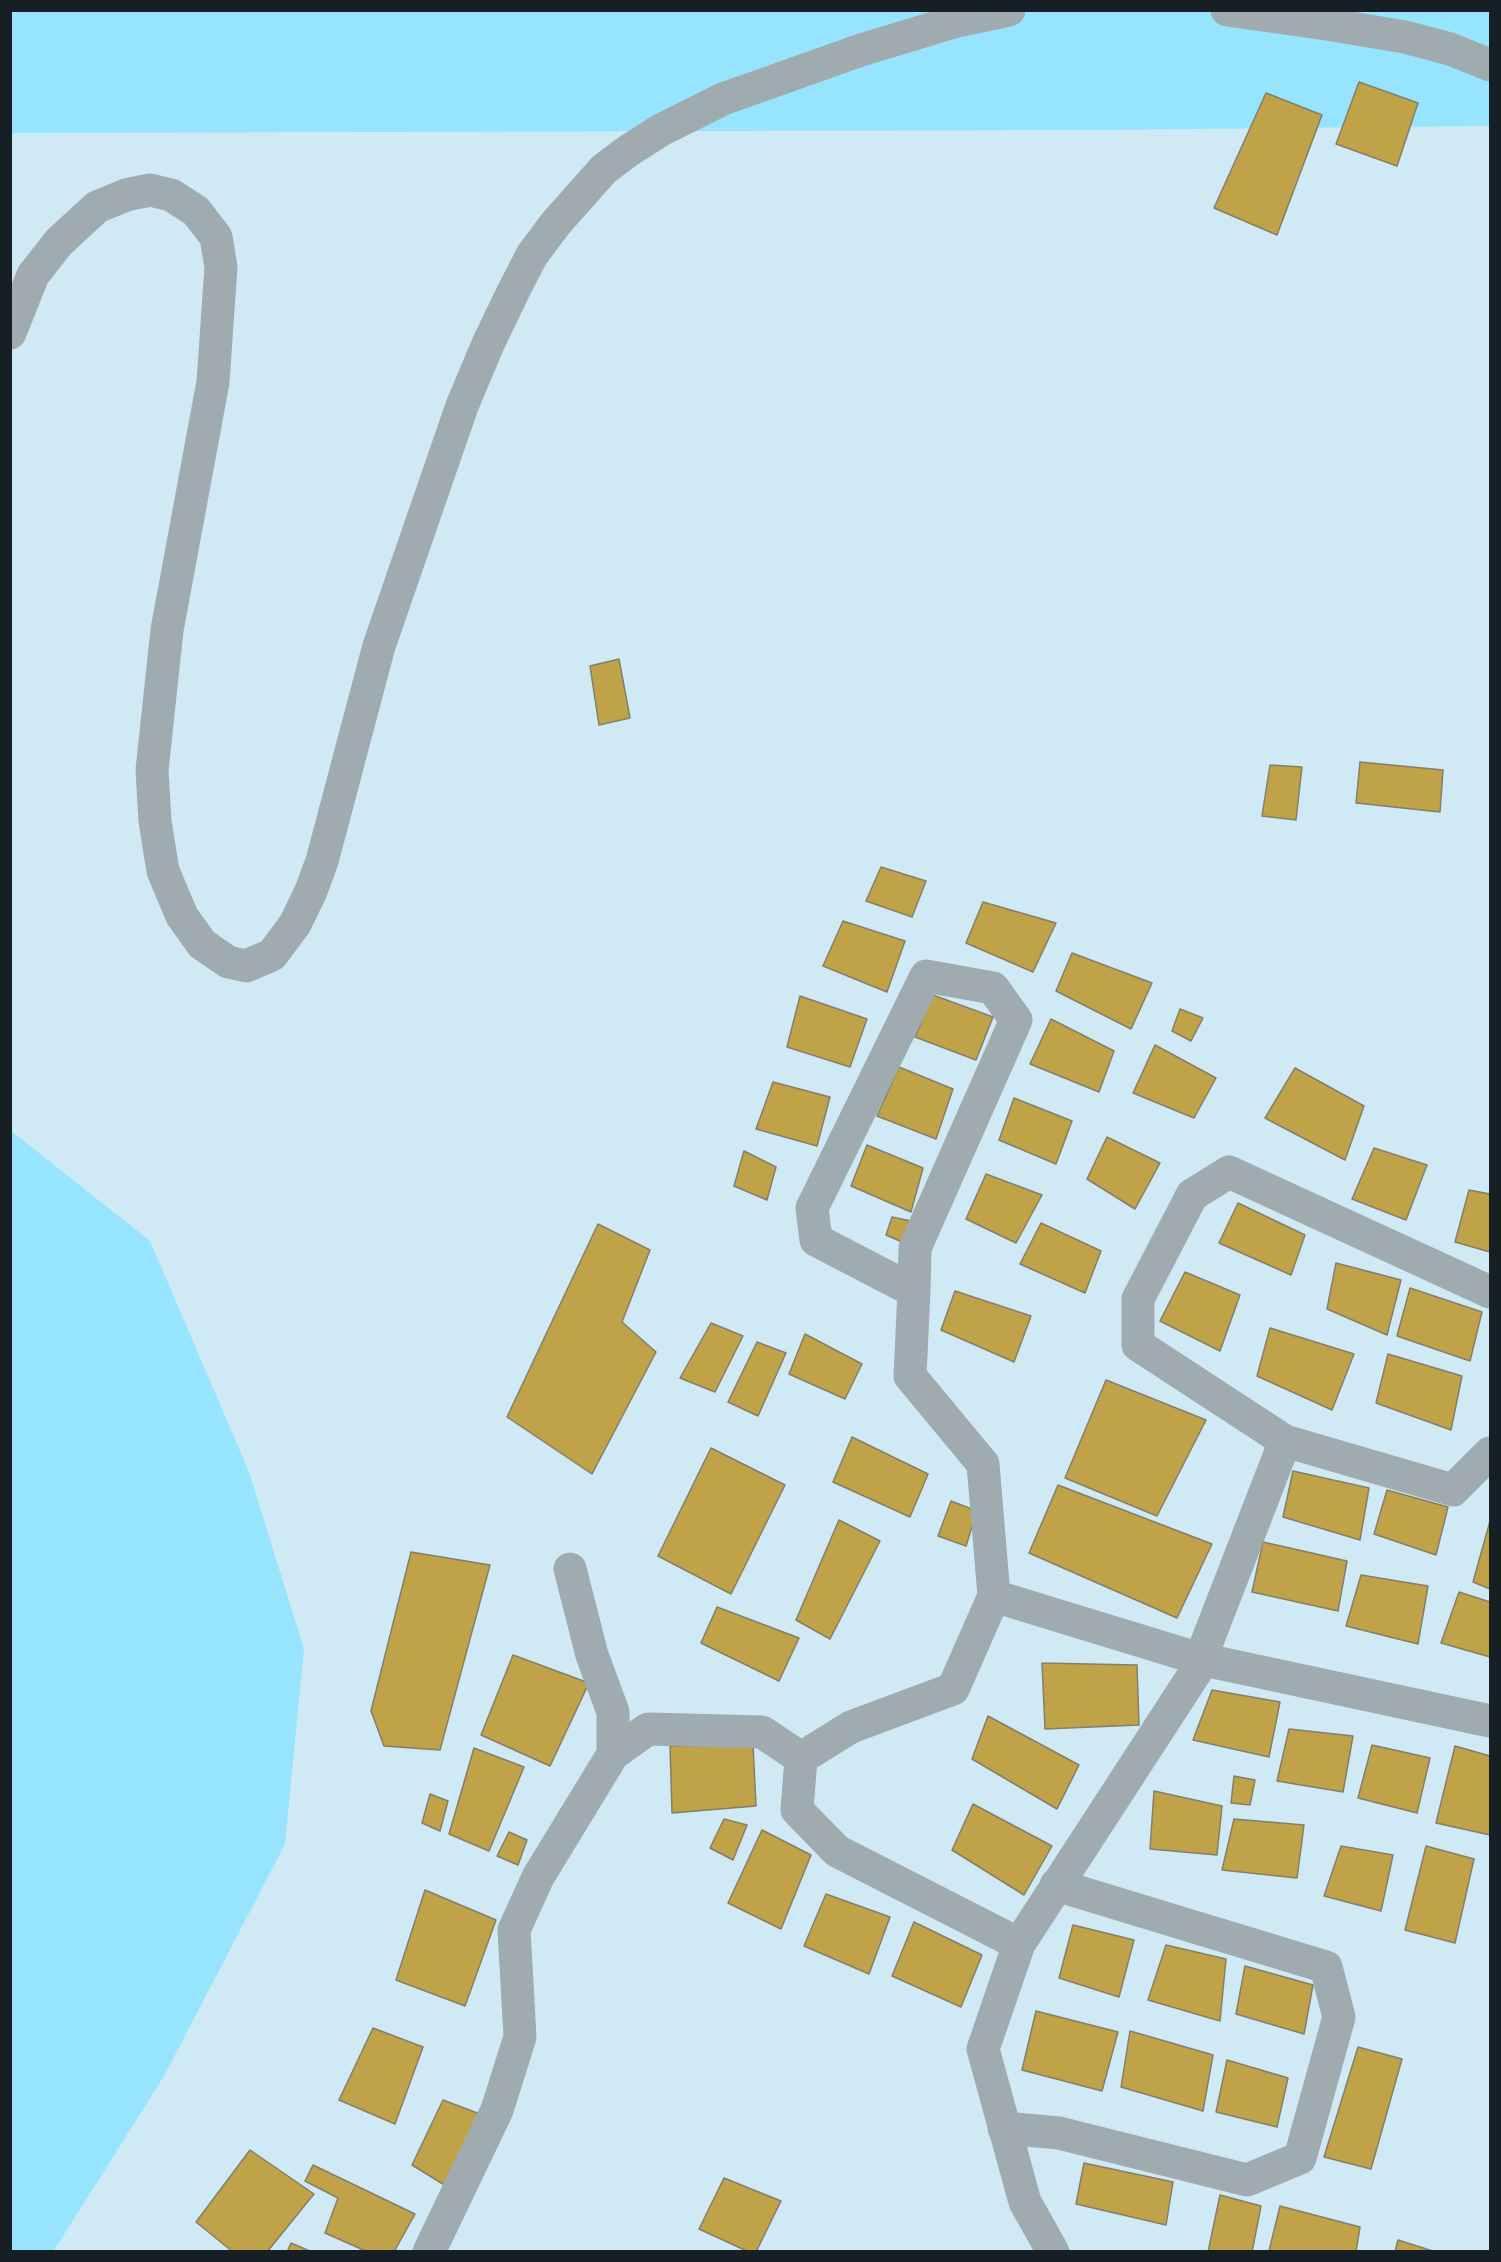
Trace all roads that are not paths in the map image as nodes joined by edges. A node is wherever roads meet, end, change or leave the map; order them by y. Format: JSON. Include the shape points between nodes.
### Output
{"nodes":[{"id":1,"x":1009,"y":10,"type":"edge"},
{"id":2,"x":1227,"y":10,"type":"edge"},
{"id":3,"x":1491,"y":65,"type":"edge"},
{"id":4,"x":10,"y":333,"type":"edge"},
{"id":5,"x":914,"y":1291,"type":"junction"},
{"id":6,"x":1491,"y":1292,"type":"edge"},
{"id":7,"x":1284,"y":1441,"type":"junction"},
{"id":8,"x":1491,"y":1453,"type":"edge"},
{"id":9,"x":570,"y":1569,"type":"dead end"},
{"id":10,"x":994,"y":1596,"type":"junction"},
{"id":11,"x":1200,"y":1659,"type":"junction"},
{"id":12,"x":1491,"y":1721,"type":"edge"},
{"id":13,"x":613,"y":1754,"type":"junction"},
{"id":14,"x":801,"y":1758,"type":"junction"},
{"id":15,"x":1056,"y":1885,"type":"junction"},
{"id":16,"x":1019,"y":1944,"type":"junction"},
{"id":17,"x":1004,"y":2128,"type":"junction"},
{"id":18,"x":429,"y":2252,"type":"edge"},
{"id":19,"x":1053,"y":2252,"type":"edge"}],
"edges":[{"from":1,"to":4,"type":"street","via":[[861,50],[723,99],[628,151],[604,169],[556,223],[532,255],[462,406],[379,646],[311,891],[295,924],[272,955],[246,966],[228,962],[202,944],[182,916],[163,871],[152,770],[167,630],[213,382],[221,267],[216,237],[196,211],[171,195],[150,190],[97,207],[59,242],[33,275]]},
{"from":2,"to":3,"type":"street","via":[[1405,37]]},
{"from":5,"to":5,"type":"street","via":[[915,1248],[1016,1020],[993,988],[926,976],[812,1208],[816,1240]]},
{"from":5,"to":10,"type":"street","via":[[910,1376],[983,1464]]},
{"from":6,"to":7,"type":"street","via":[[1230,1172],[1192,1195],[1138,1299],[1138,1345]]},
{"from":7,"to":8,"type":"street","via":[[1453,1490]]},
{"from":7,"to":11,"type":"street"},
{"from":9,"to":13,"type":"street","via":[[591,1655],[613,1712]]},
{"from":10,"to":11,"type":"street"},
{"from":10,"to":14,"type":"street","via":[[953,1689],[851,1727]]},
{"from":11,"to":12,"type":"street"},
{"from":11,"to":15,"type":"street","via":[[1195,1673]]},
{"from":13,"to":14,"type":"street","via":[[648,1729],[762,1732]]},
{"from":13,"to":18,"type":"street","via":[[538,1877],[514,1930],[520,2037],[497,2110]]},
{"from":14,"to":16,"type":"street","via":[[797,1810],[837,1851]]},
{"from":15,"to":16,"type":"street"},
{"from":15,"to":17,"type":"street","via":[[1326,1967],[1340,2017],[1300,2158],[1247,2180],[1059,2133]]},
{"from":16,"to":17,"type":"street","via":[[982,2049]]},
{"from":17,"to":19,"type":"street","via":[[1025,2202]]}]}
